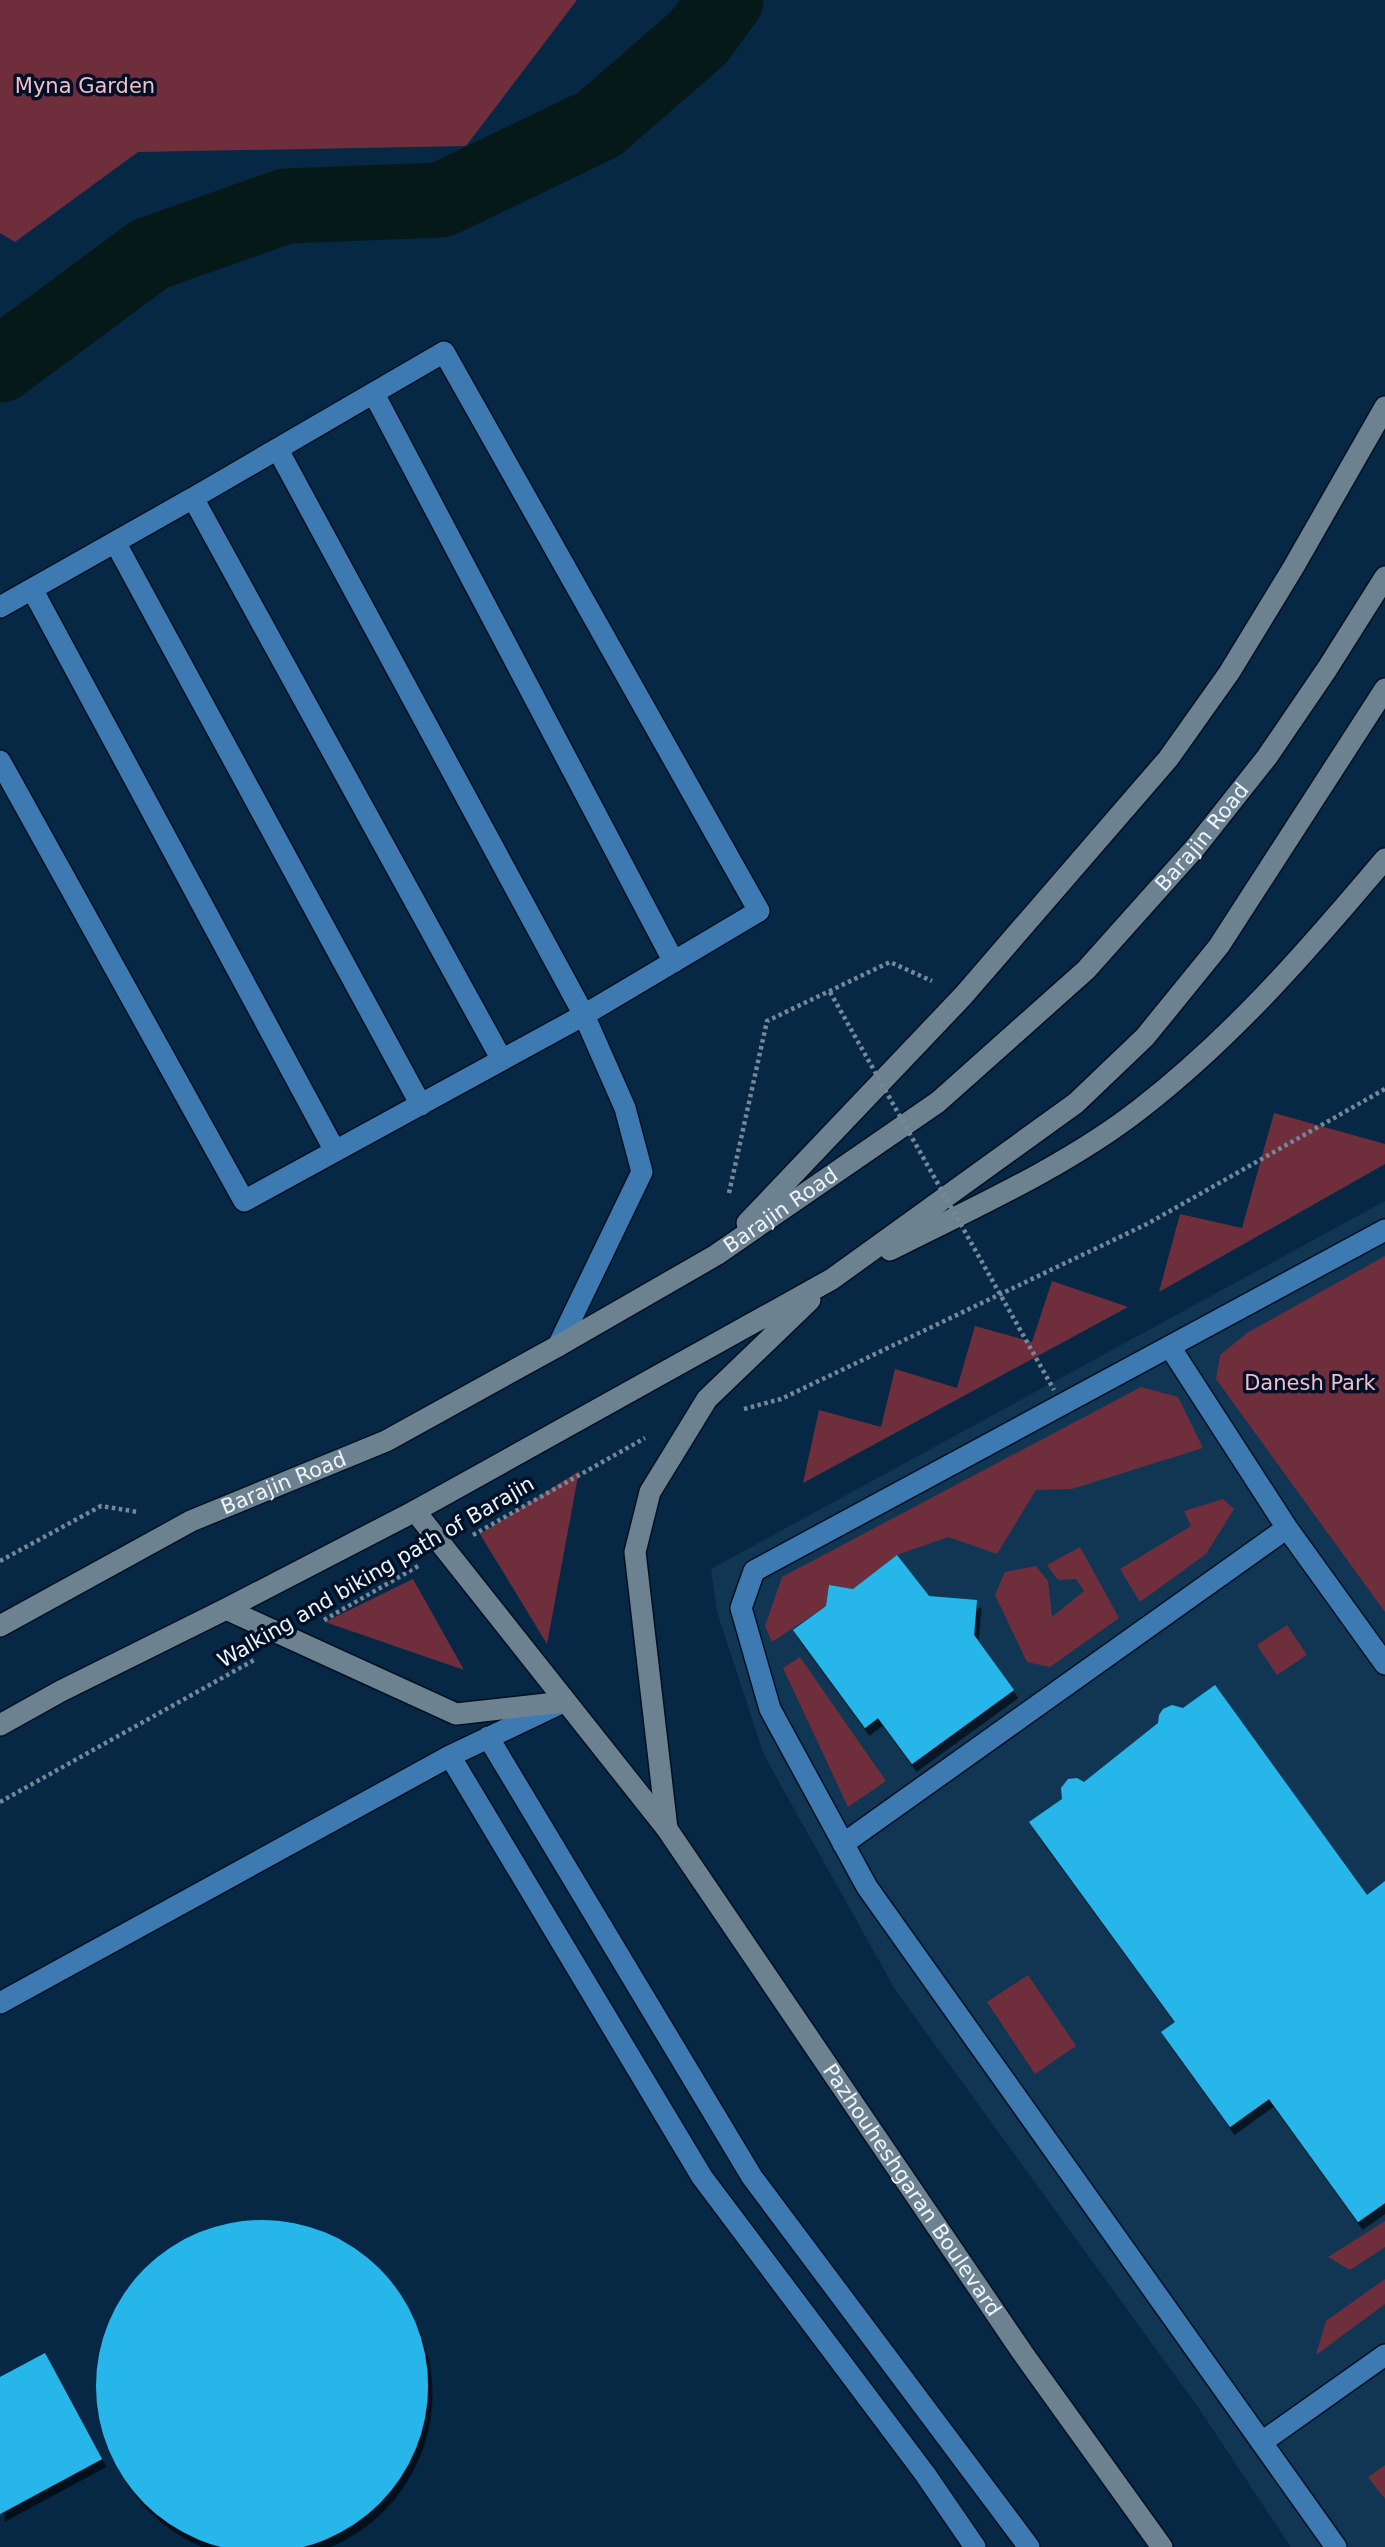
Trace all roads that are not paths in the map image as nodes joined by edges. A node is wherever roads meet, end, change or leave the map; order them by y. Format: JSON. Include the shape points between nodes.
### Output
{"nodes":[{"id":1,"x":374,"y":394,"type":"junction"},
{"id":2,"x":1385,"y":407,"type":"edge"},
{"id":3,"x":278,"y":450,"type":"junction"},
{"id":4,"x":193,"y":498,"type":"junction"},
{"id":5,"x":115,"y":542,"type":"junction"},
{"id":6,"x":1385,"y":576,"type":"edge"},
{"id":7,"x":32,"y":589,"type":"junction"},
{"id":8,"x":0,"y":607,"type":"edge"},
{"id":9,"x":1385,"y":689,"type":"edge"},
{"id":10,"x":0,"y":761,"type":"edge"},
{"id":11,"x":1385,"y":859,"type":"edge"},
{"id":12,"x":674,"y":962,"type":"junction"},
{"id":13,"x":584,"y":1015,"type":"junction"},
{"id":14,"x":502,"y":1060,"type":"junction"},
{"id":15,"x":421,"y":1105,"type":"junction"},
{"id":16,"x":335,"y":1151,"type":"junction"},
{"id":17,"x":1385,"y":1230,"type":"edge"},
{"id":18,"x":716,"y":1255,"type":"junction"},
{"id":19,"x":832,"y":1279,"type":"junction"},
{"id":20,"x":558,"y":1346,"type":"junction"},
{"id":21,"x":1170,"y":1347,"type":"junction"},
{"id":22,"x":415,"y":1511,"type":"junction"},
{"id":23,"x":1287,"y":1528,"type":"junction"},
{"id":24,"x":226,"y":1609,"type":"junction"},
{"id":25,"x":0,"y":1626,"type":"edge"},
{"id":26,"x":1385,"y":1664,"type":"edge"},
{"id":27,"x":564,"y":1702,"type":"junction"},
{"id":28,"x":0,"y":1725,"type":"edge"},
{"id":29,"x":488,"y":1737,"type":"junction"},
{"id":30,"x":450,"y":1756,"type":"junction"},
{"id":31,"x":667,"y":1829,"type":"junction"},
{"id":32,"x":843,"y":1844,"type":"junction"},
{"id":33,"x":0,"y":2003,"type":"edge"},
{"id":34,"x":1385,"y":2355,"type":"edge"},
{"id":35,"x":1262,"y":2442,"type":"junction"},
{"id":36,"x":975,"y":2547,"type":"edge"},
{"id":37,"x":1029,"y":2547,"type":"edge"},
{"id":38,"x":1162,"y":2547,"type":"edge"},
{"id":39,"x":1336,"y":2547,"type":"edge"}],
"edges":[{"from":1,"to":3,"type":"street"},
{"from":1,"to":12,"type":"street"},
{"from":1,"to":12,"type":"street","via":[[444,352],[759,911]]},
{"from":2,"to":18,"type":"main road","via":[[1229,673],[1168,760],[963,996]]},
{"from":3,"to":4,"type":"street"},
{"from":3,"to":13,"type":"street"},
{"from":4,"to":5,"type":"street"},
{"from":4,"to":14,"type":"street"},
{"from":5,"to":7,"type":"street"},
{"from":5,"to":15,"type":"street"},
{"from":6,"to":18,"type":"main road","name":"Barajin Road","via":[[1267,757],[1195,848],[1086,970],[938,1102]]},
{"from":7,"to":8,"type":"street"},
{"from":7,"to":16,"type":"street"},
{"from":9,"to":19,"type":"main road","via":[[1219,946],[1145,1037],[1076,1103]]},
{"from":10,"to":16,"type":"street","via":[[244,1201]]},
{"from":11,"to":19,"type":"main road","via":[[1224,1039],[1139,1111],[1011,1189]]},
{"from":12,"to":13,"type":"street"},
{"from":13,"to":14,"type":"street"},
{"from":13,"to":20,"type":"street","via":[[625,1108],[642,1172]]},
{"from":14,"to":15,"type":"street"},
{"from":15,"to":16,"type":"street"},
{"from":17,"to":21,"type":"street"},
{"from":18,"to":20,"type":"main road","name":"Barajin Road"},
{"from":19,"to":22,"type":"main road"},
{"from":19,"to":31,"type":"main road","via":[[707,1399],[650,1492],[635,1552]]},
{"from":20,"to":25,"type":"main road","name":"Barajin Road","via":[[386,1441],[191,1521]]},
{"from":21,"to":23,"type":"street"},
{"from":21,"to":32,"type":"street","via":[[754,1571],[741,1608],[770,1709]]},
{"from":22,"to":24,"type":"main road"},
{"from":22,"to":27,"type":"main road","name":"Pazhouheshgaran Boulevard"},
{"from":23,"to":26,"type":"street"},
{"from":23,"to":32,"type":"street"},
{"from":24,"to":27,"type":"main road","via":[[456,1714]]},
{"from":24,"to":28,"type":"main road"},
{"from":27,"to":29,"type":"street"},
{"from":27,"to":31,"type":"main road","name":"Pazhouheshgaran Boulevard"},
{"from":29,"to":30,"type":"street"},
{"from":29,"to":37,"type":"street","via":[[752,2177]]},
{"from":30,"to":33,"type":"street"},
{"from":30,"to":36,"type":"street","via":[[702,2177]]},
{"from":31,"to":38,"type":"main road","name":"Pazhouheshgaran Boulevard","via":[[1022,2352]]},
{"from":32,"to":35,"type":"street","via":[[867,1887]]},
{"from":34,"to":35,"type":"street"},
{"from":35,"to":39,"type":"street"}]}
